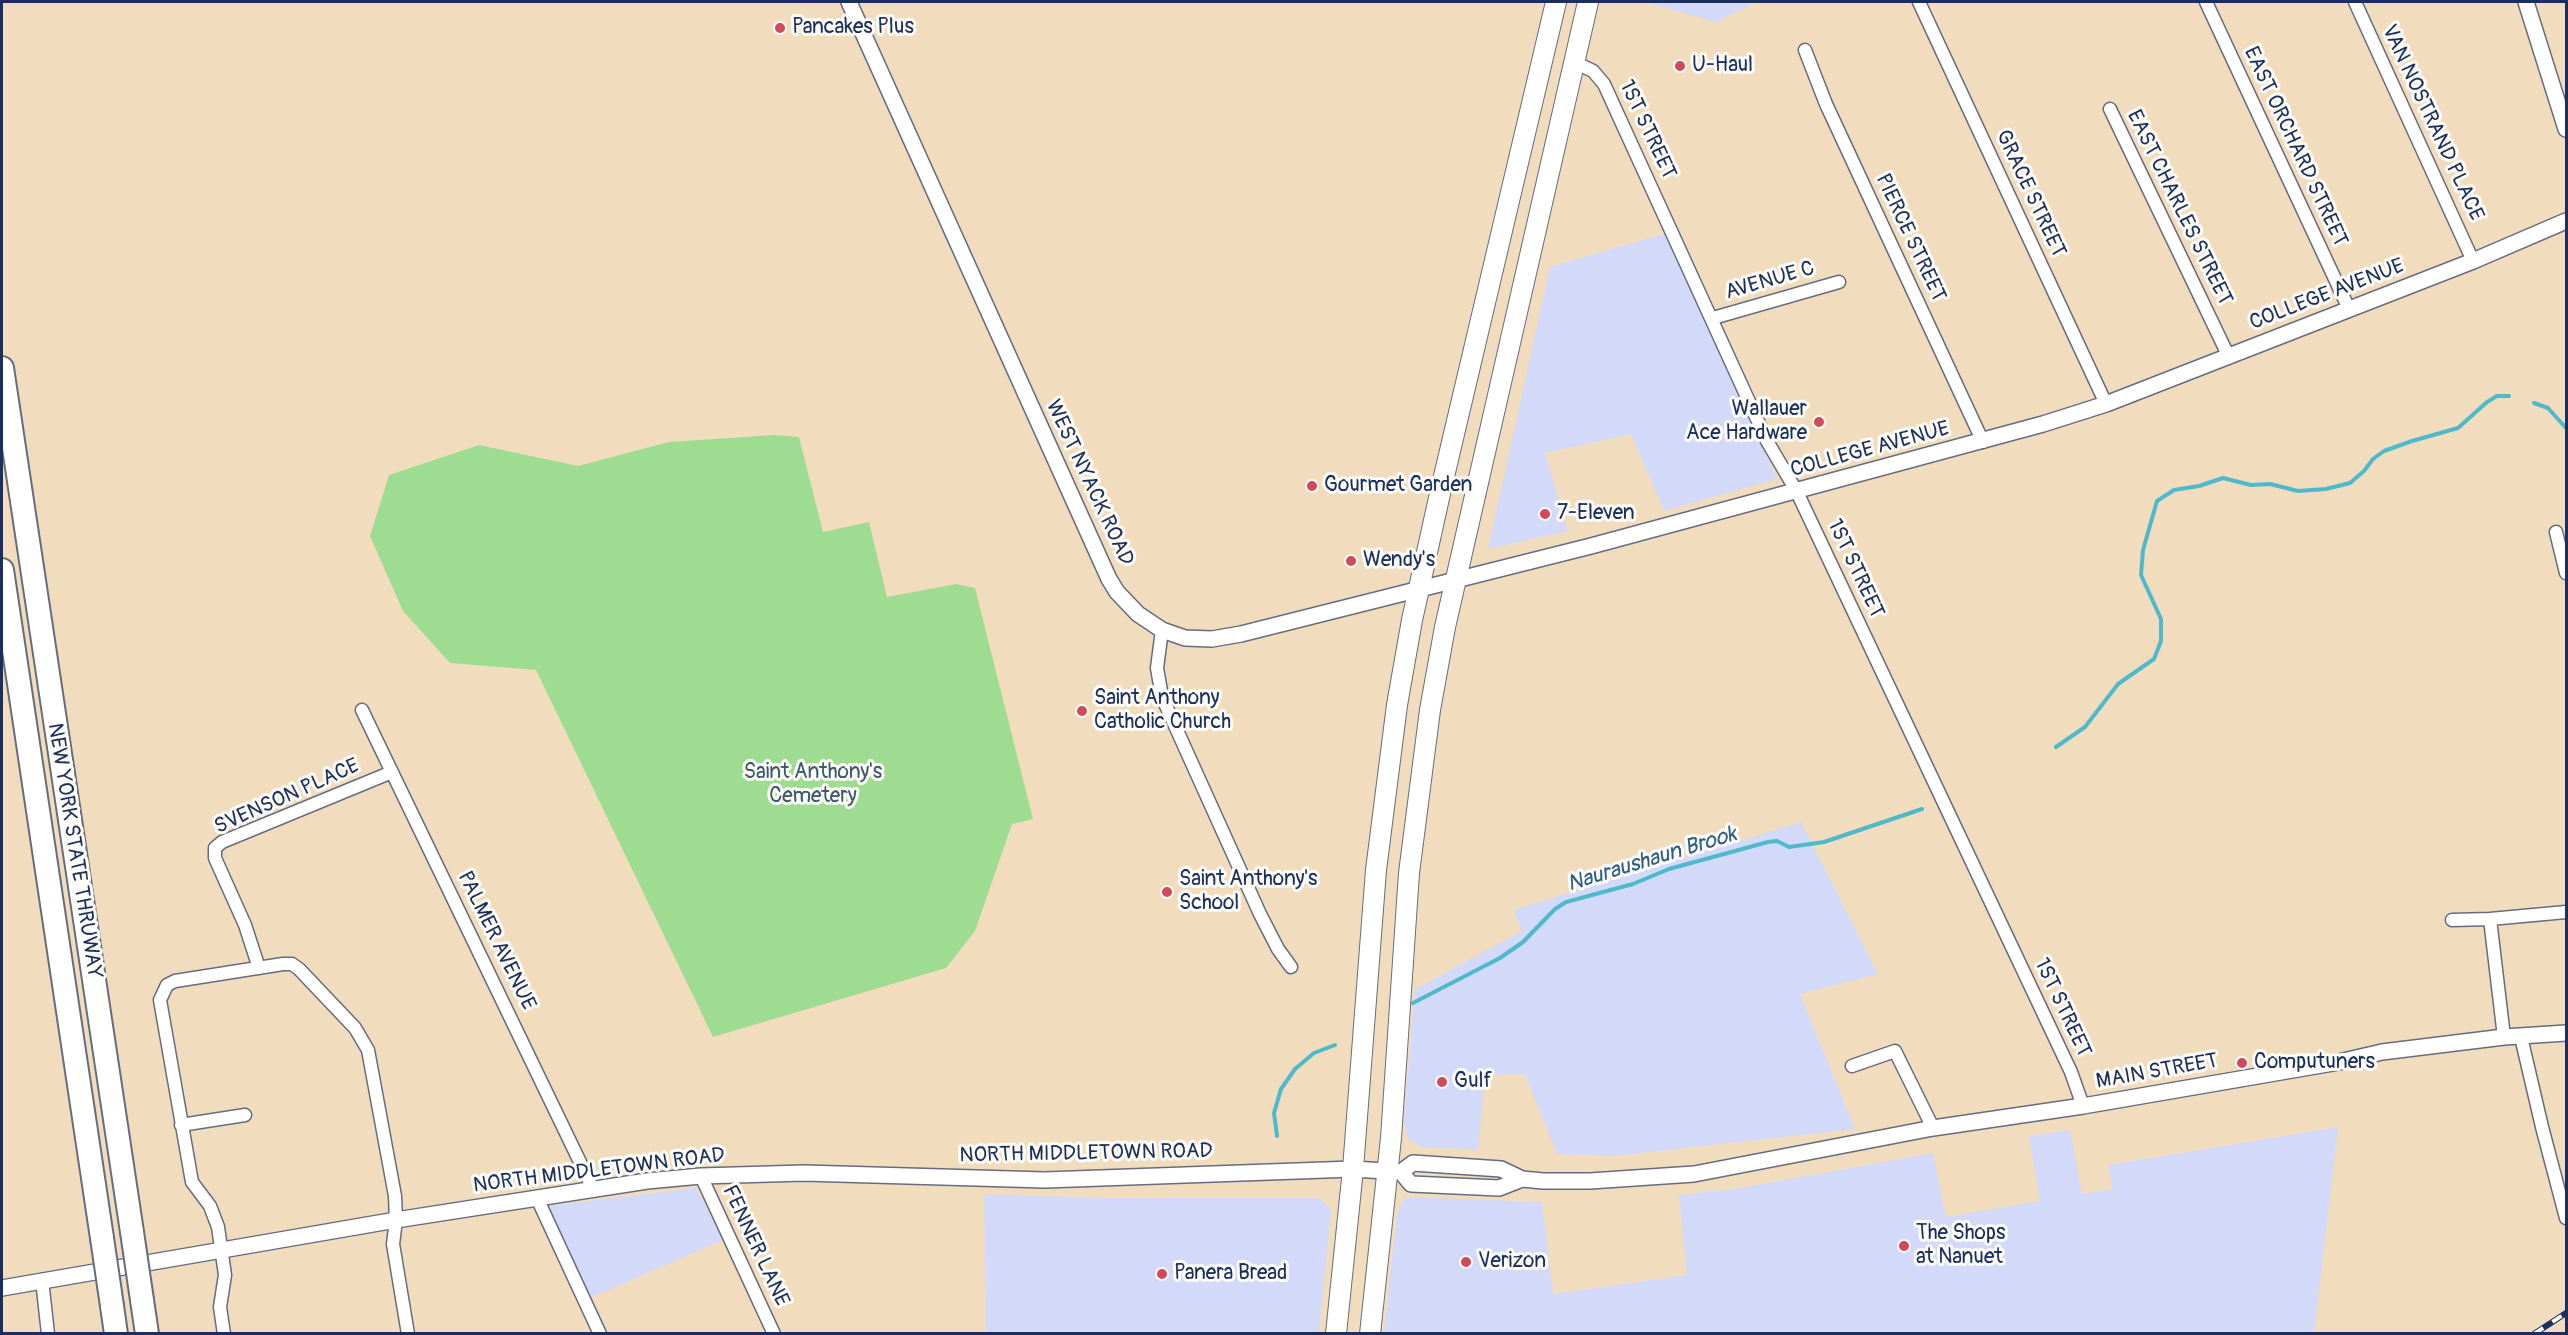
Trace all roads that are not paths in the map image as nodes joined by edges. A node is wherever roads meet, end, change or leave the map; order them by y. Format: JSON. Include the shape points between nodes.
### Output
{"nodes":[{"id":1,"x":849,"y":2,"type":"edge"},
{"id":2,"x":1556,"y":2,"type":"edge"},
{"id":3,"x":1588,"y":2,"type":"edge"},
{"id":4,"x":1919,"y":2,"type":"edge"},
{"id":5,"x":2206,"y":2,"type":"edge"},
{"id":6,"x":2355,"y":2,"type":"edge"},
{"id":7,"x":2526,"y":2,"type":"edge"},
{"id":8,"x":1805,"y":50,"type":"dead end"},
{"id":9,"x":1574,"y":62,"type":"junction"},
{"id":10,"x":2110,"y":109,"type":"dead end"},
{"id":11,"x":2566,"y":129,"type":"edge"},
{"id":12,"x":2566,"y":221,"type":"edge"},
{"id":13,"x":2473,"y":261,"type":"junction"},
{"id":14,"x":1839,"y":282,"type":"dead end"},
{"id":15,"x":2349,"y":309,"type":"junction"},
{"id":16,"x":1713,"y":318,"type":"junction"},
{"id":17,"x":2228,"y":355,"type":"junction"},
{"id":18,"x":2,"y":368,"type":"edge"},
{"id":19,"x":2106,"y":404,"type":"junction"},
{"id":20,"x":1983,"y":442,"type":"junction"},
{"id":21,"x":1797,"y":492,"type":"junction"},
{"id":22,"x":2556,"y":532,"type":"dead end"},
{"id":23,"x":2,"y":570,"type":"edge"},
{"id":24,"x":2566,"y":573,"type":"edge"},
{"id":25,"x":1455,"y":580,"type":"junction"},
{"id":26,"x":1419,"y":589,"type":"junction"},
{"id":27,"x":1162,"y":630,"type":"junction"},
{"id":28,"x":362,"y":710,"type":"dead end"},
{"id":29,"x":392,"y":772,"type":"junction"},
{"id":30,"x":2566,"y":912,"type":"edge"},
{"id":31,"x":2490,"y":919,"type":"junction"},
{"id":32,"x":2452,"y":920,"type":"dead end"},
{"id":33,"x":1291,"y":967,"type":"dead end"},
{"id":34,"x":259,"y":968,"type":"junction"},
{"id":35,"x":2566,"y":1033,"type":"edge"},
{"id":36,"x":2521,"y":1036,"type":"junction"},
{"id":37,"x":2504,"y":1037,"type":"junction"},
{"id":38,"x":1852,"y":1066,"type":"dead end"},
{"id":39,"x":2083,"y":1106,"type":"junction"},
{"id":40,"x":245,"y":1115,"type":"dead end"},
{"id":41,"x":181,"y":1125,"type":"junction"},
{"id":42,"x":1933,"y":1128,"type":"junction"},
{"id":43,"x":1353,"y":1169,"type":"junction"},
{"id":44,"x":1394,"y":1172,"type":"junction"},
{"id":45,"x":701,"y":1176,"type":"junction"},
{"id":46,"x":1522,"y":1179,"type":"joint"},
{"id":47,"x":594,"y":1189,"type":"junction"},
{"id":48,"x":537,"y":1198,"type":"junction"},
{"id":49,"x":2565,"y":1210,"type":"edge"},
{"id":50,"x":396,"y":1220,"type":"junction"},
{"id":51,"x":221,"y":1249,"type":"junction"},
{"id":52,"x":42,"y":1280,"type":"junction"},
{"id":53,"x":2,"y":1288,"type":"edge"},
{"id":54,"x":48,"y":1334,"type":"edge"},
{"id":55,"x":117,"y":1334,"type":"edge"},
{"id":56,"x":147,"y":1334,"type":"edge"},
{"id":57,"x":224,"y":1334,"type":"edge"},
{"id":58,"x":408,"y":1334,"type":"edge"},
{"id":59,"x":600,"y":1334,"type":"edge"},
{"id":60,"x":774,"y":1334,"type":"edge"},
{"id":61,"x":1336,"y":1334,"type":"edge"},
{"id":62,"x":1370,"y":1334,"type":"edge"}],
"edges":[{"from":1,"to":27,"type":"street","name":"WEST NYACK ROAD","via":[[1102,565],[1126,604]]},
{"from":2,"to":26,"type":"main road"},
{"from":3,"to":9,"type":"main road"},
{"from":4,"to":19,"type":"street","name":"GRACE STREET"},
{"from":5,"to":15,"type":"street","name":"EAST ORCHARD STREET"},
{"from":6,"to":13,"type":"street","name":"VAN NOSTRAND PLACE"},
{"from":7,"to":11,"type":"street"},
{"from":8,"to":20,"type":"street","name":"PIERCE STREET","via":[[1830,114]]},
{"from":9,"to":16,"type":"street","name":"1ST STREET","via":[[1593,71],[1604,84]]},
{"from":9,"to":25,"type":"main road"},
{"from":10,"to":17,"type":"street","name":"EAST CHARLES STREET"},
{"from":12,"to":13,"type":"street","name":"COLLEGE AVENUE"},
{"from":13,"to":15,"type":"street","name":"COLLEGE AVENUE"},
{"from":14,"to":16,"type":"street","name":"AVENUE C"},
{"from":15,"to":17,"type":"street","name":"COLLEGE AVENUE"},
{"from":16,"to":21,"type":"street","name":"1ST STREET","via":[[1767,441]]},
{"from":17,"to":19,"type":"street","name":"COLLEGE AVENUE"},
{"from":18,"to":56,"type":"highway","name":"NEW YORK STATE THRUWAY","bridge":true},
{"from":19,"to":20,"type":"street","name":"COLLEGE AVENUE"},
{"from":20,"to":21,"type":"street","name":"COLLEGE AVENUE"},
{"from":21,"to":25,"type":"street","name":"COLLEGE AVENUE"},
{"from":21,"to":39,"type":"street","name":"1ST STREET","via":[[2071,1072]]},
{"from":22,"to":24,"type":"street"},
{"from":23,"to":55,"type":"highway","name":"NEW YORK STATE THRUWAY","bridge":true},
{"from":25,"to":26,"type":"street","name":"COLLEGE AVENUE"},
{"from":25,"to":44,"type":"main road","via":[[1418,792],[1407,905]]},
{"from":26,"to":27,"type":"street","name":"COLLEGE AVENUE","via":[[1219,638],[1185,638]]},
{"from":26,"to":43,"type":"main road","via":[[1380,827]]},
{"from":27,"to":33,"type":"street","via":[[1158,668],[1162,696],[1260,914]]},
{"from":28,"to":29,"type":"street","name":"PALMER AVENUE"},
{"from":29,"to":34,"type":"street","name":"SVENSON PLACE","via":[[215,848],[215,858]]},
{"from":29,"to":47,"type":"street","name":"PALMER AVENUE"},
{"from":30,"to":31,"type":"street"},
{"from":31,"to":32,"type":"street"},
{"from":31,"to":37,"type":"street"},
{"from":34,"to":41,"type":"street","via":[[175,981],[162,992],[160,1000]]},
{"from":34,"to":50,"type":"street","via":[[292,964],[364,1042],[395,1196]]},
{"from":35,"to":36,"type":"street","name":"MAIN STREET"},
{"from":36,"to":37,"type":"street","name":"MAIN STREET"},
{"from":36,"to":49,"type":"street"},
{"from":37,"to":39,"type":"street","name":"MAIN STREET","via":[[2382,1052]]},
{"from":38,"to":42,"type":"street","via":[[1895,1051]]},
{"from":39,"to":42,"type":"street","name":"MAIN STREET"},
{"from":40,"to":41,"type":"street"},
{"from":41,"to":51,"type":"street","via":[[192,1182],[215,1216]]},
{"from":42,"to":46,"type":"street","name":"MAIN STREET","via":[[1694,1174],[1590,1181]]},
{"from":43,"to":44,"type":"street","name":"NORTH MIDDLETOWN ROAD"},
{"from":43,"to":45,"type":"street","name":"NORTH MIDDLETOWN ROAD","via":[[1045,1180],[804,1173]]},
{"from":43,"to":61,"type":"main road"},
{"from":44,"to":46,"type":"street","name":"NORTH MIDDLETOWN ROAD","via":[[1413,1163],[1501,1169]]},
{"from":44,"to":62,"type":"main road"},
{"from":45,"to":47,"type":"street","name":"NORTH MIDDLETOWN ROAD"},
{"from":45,"to":60,"type":"street","name":"FENNER LANE"},
{"from":47,"to":48,"type":"street","name":"NORTH MIDDLETOWN ROAD"},
{"from":48,"to":50,"type":"street","name":"NORTH MIDDLETOWN ROAD"},
{"from":48,"to":59,"type":"street"},
{"from":50,"to":51,"type":"street","name":"NORTH MIDDLETOWN ROAD"},
{"from":50,"to":58,"type":"street","via":[[393,1244]]},
{"from":51,"to":52,"type":"street","name":"NORTH MIDDLETOWN ROAD"},
{"from":51,"to":57,"type":"street","via":[[225,1275],[220,1307]]},
{"from":52,"to":53,"type":"street","name":"NORTH MIDDLETOWN ROAD"},
{"from":52,"to":54,"type":"street"}]}
